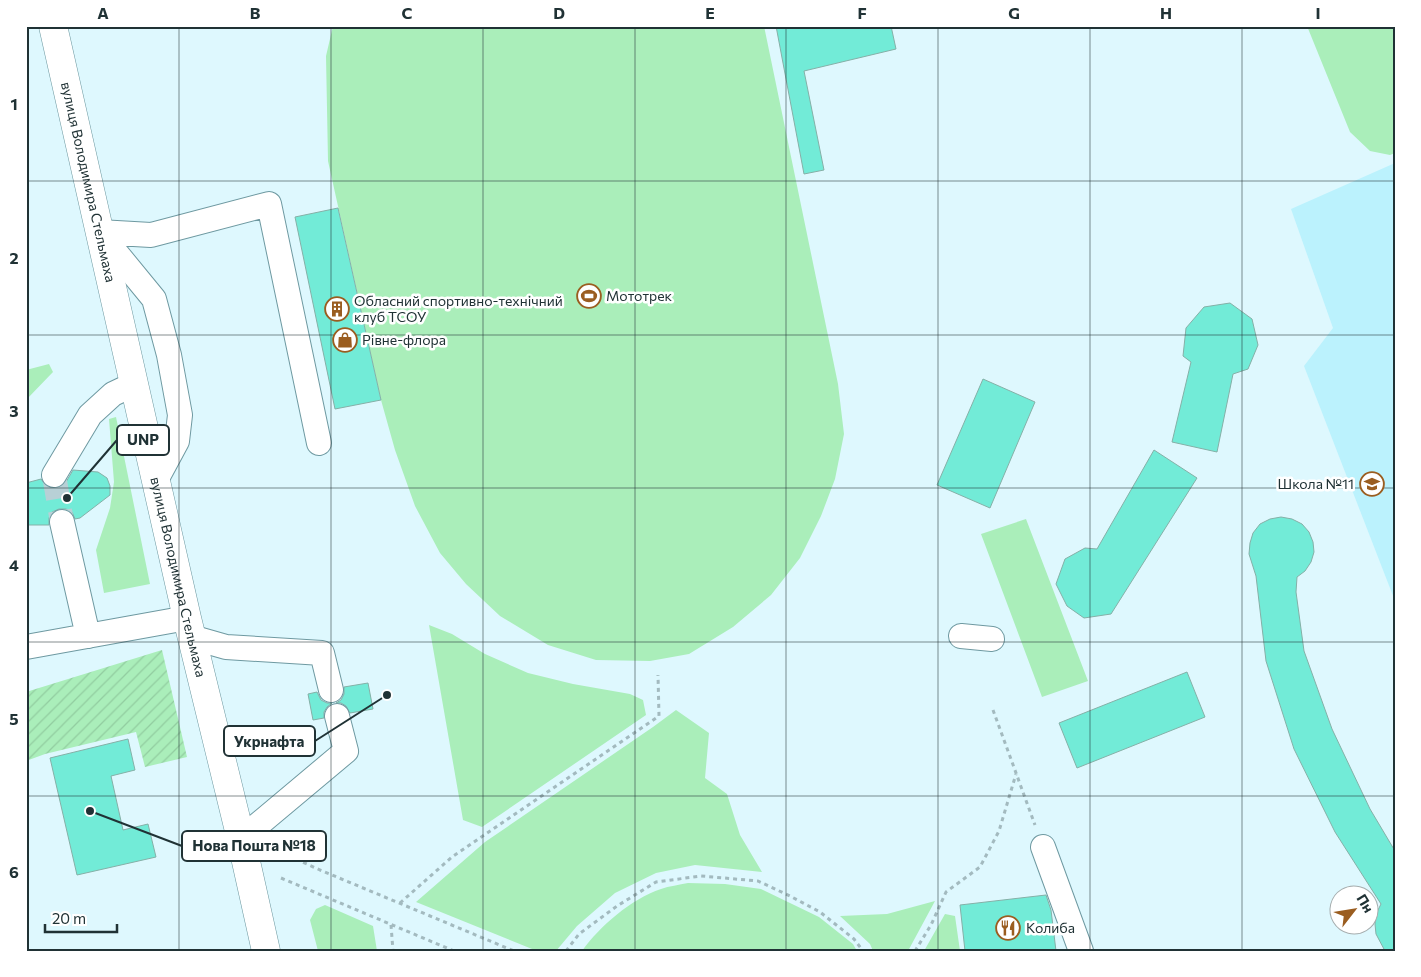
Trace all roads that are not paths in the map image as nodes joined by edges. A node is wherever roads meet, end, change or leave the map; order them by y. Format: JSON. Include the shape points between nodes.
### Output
{"nodes":[{"id":1,"x":53,"y":26,"type":"edge"},
{"id":2,"x":100,"y":232,"type":"junction"},
{"id":3,"x":134,"y":384,"type":"junction"},
{"id":4,"x":319,"y":443,"type":"dead end"},
{"id":5,"x":54,"y":475,"type":"tunnel mouth"},
{"id":6,"x":156,"y":480,"type":"junction"},
{"id":7,"x":62,"y":522,"type":"tunnel mouth"},
{"id":8,"x":189,"y":627,"type":"junction"},
{"id":9,"x":88,"y":636,"type":"junction"},
{"id":10,"x":961,"y":636,"type":"dead end"},
{"id":11,"x":992,"y":639,"type":"dead end"},
{"id":12,"x":26,"y":647,"type":"edge"},
{"id":13,"x":331,"y":690,"type":"dead end"},
{"id":14,"x":337,"y":716,"type":"dead end"},
{"id":15,"x":241,"y":839,"type":"junction"},
{"id":16,"x":1043,"y":847,"type":"road end"},
{"id":17,"x":266,"y":951,"type":"edge"},
{"id":18,"x":1081,"y":951,"type":"edge"}],
"edges":[{"from":1,"to":2,"type":"main road","name":"вулиця Володимира Стельмаха"},
{"from":2,"to":3,"type":"main road","name":"вулиця Володимира Стельмаха"},
{"from":2,"to":4,"type":"lane","via":[[151,235],[269,204]]},
{"from":2,"to":6,"type":"lane","via":[[154,299],[169,355],[180,415],[178,441]]},
{"from":3,"to":5,"type":"lane","via":[[113,394],[90,415]]},
{"from":3,"to":6,"type":"main road","name":"вулиця Володимира Стельмаха"},
{"from":6,"to":8,"type":"main road","name":"вулиця Володимира Стельмаха"},
{"from":7,"to":9,"type":"lane"},
{"from":8,"to":9,"type":"lane"},
{"from":8,"to":13,"type":"lane","via":[[226,647],[322,653]]},
{"from":8,"to":15,"type":"main road","name":"вулиця Володимира Стельмаха"},
{"from":9,"to":12,"type":"lane"},
{"from":10,"to":11,"type":"lane"},
{"from":14,"to":15,"type":"lane","via":[[346,750]]},
{"from":15,"to":17,"type":"main road","name":"вулиця Володимира Стельмаха"},
{"from":16,"to":18,"type":"lane"}]}
